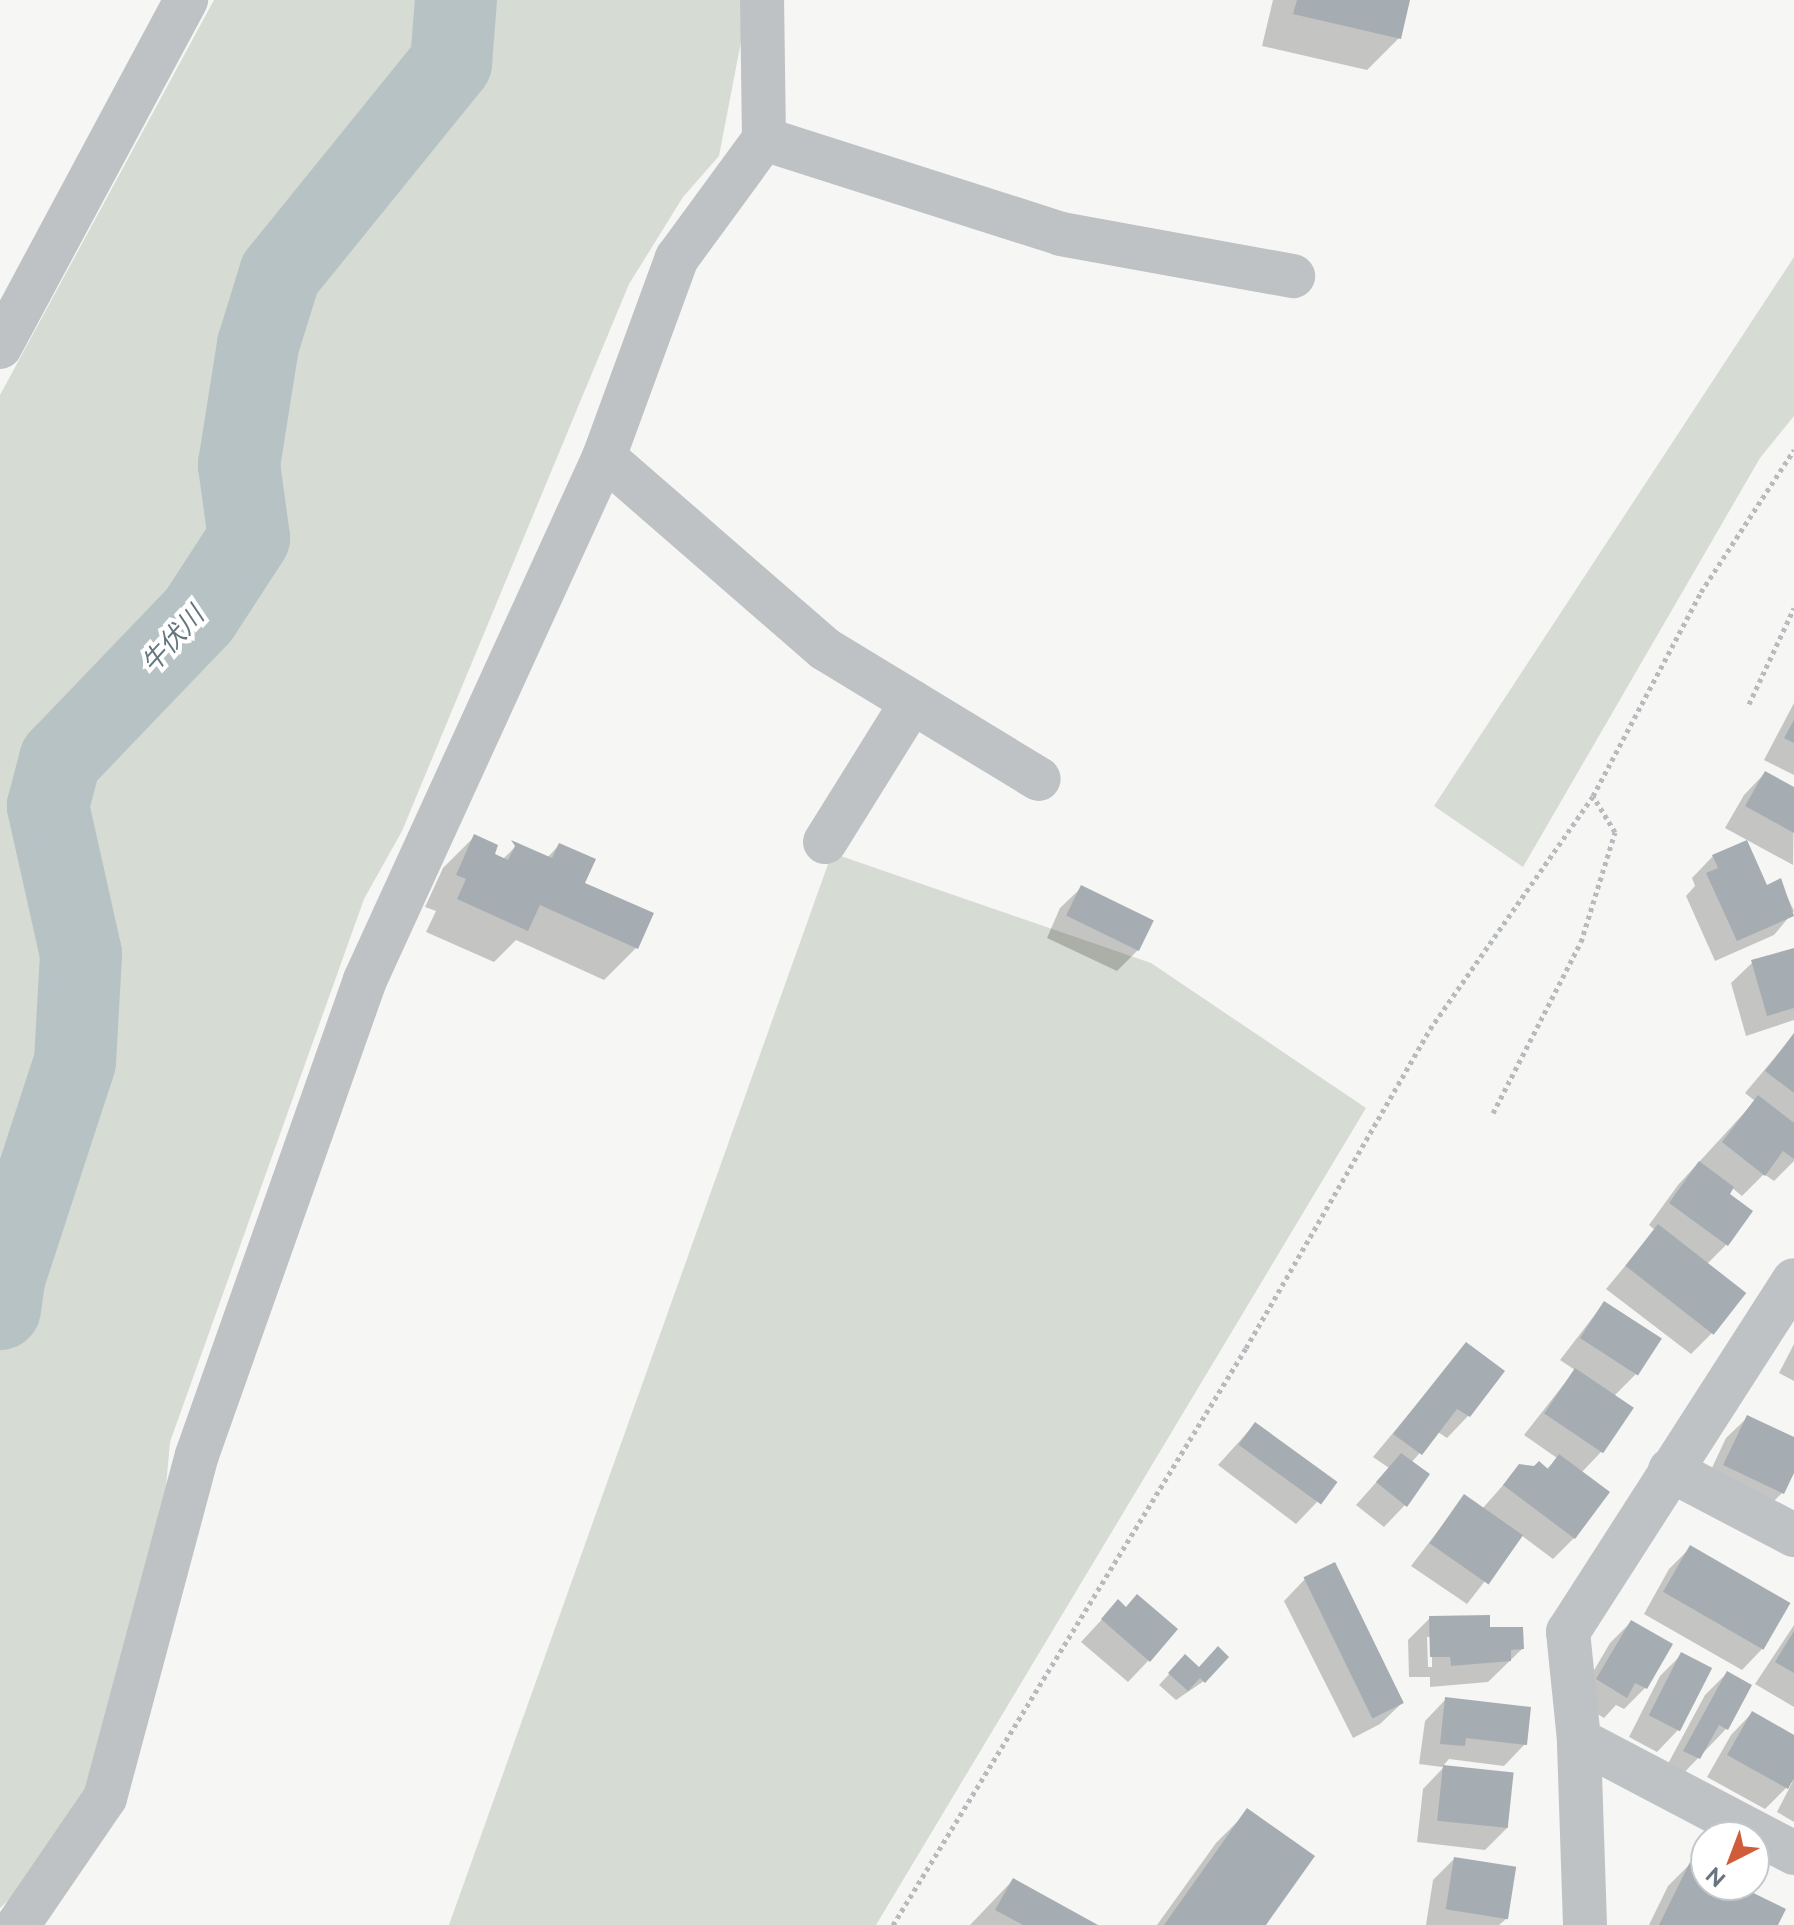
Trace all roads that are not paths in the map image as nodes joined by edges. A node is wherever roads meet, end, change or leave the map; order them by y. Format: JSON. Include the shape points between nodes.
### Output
{"nodes":[{"id":1,"x":186,"y":0,"type":"edge"},
{"id":2,"x":762,"y":0,"type":"edge"},
{"id":3,"x":764,"y":139,"type":"junction"},
{"id":4,"x":1293,"y":276,"type":"dead end"},
{"id":5,"x":0,"y":347,"type":"edge"},
{"id":6,"x":604,"y":457,"type":"junction"},
{"id":7,"x":912,"y":702,"type":"junction"},
{"id":8,"x":1039,"y":779,"type":"dead end"},
{"id":9,"x":825,"y":842,"type":"dead end"},
{"id":10,"x":1794,"y":1280,"type":"edge"},
{"id":11,"x":1670,"y":1470,"type":"junction"},
{"id":12,"x":1794,"y":1535,"type":"edge"},
{"id":13,"x":1579,"y":1740,"type":"junction"},
{"id":14,"x":1794,"y":1853,"type":"edge"},
{"id":15,"x":18,"y":1925,"type":"edge"},
{"id":16,"x":1585,"y":1925,"type":"edge"}],
"edges":[{"from":1,"to":5,"type":"street"},
{"from":2,"to":3,"type":"street"},
{"from":3,"to":4,"type":"street","via":[[1061,234]]},
{"from":3,"to":6,"type":"street","via":[[677,258]]},
{"from":6,"to":7,"type":"street","via":[[825,649]]},
{"from":6,"to":15,"type":"street","via":[[365,980],[197,1455],[105,1798]]},
{"from":7,"to":8,"type":"street"},
{"from":7,"to":9,"type":"street"},
{"from":10,"to":11,"type":"street"},
{"from":11,"to":12,"type":"street"},
{"from":11,"to":13,"type":"street","via":[[1568,1632]]},
{"from":13,"to":14,"type":"street"},
{"from":13,"to":16,"type":"street"}]}
